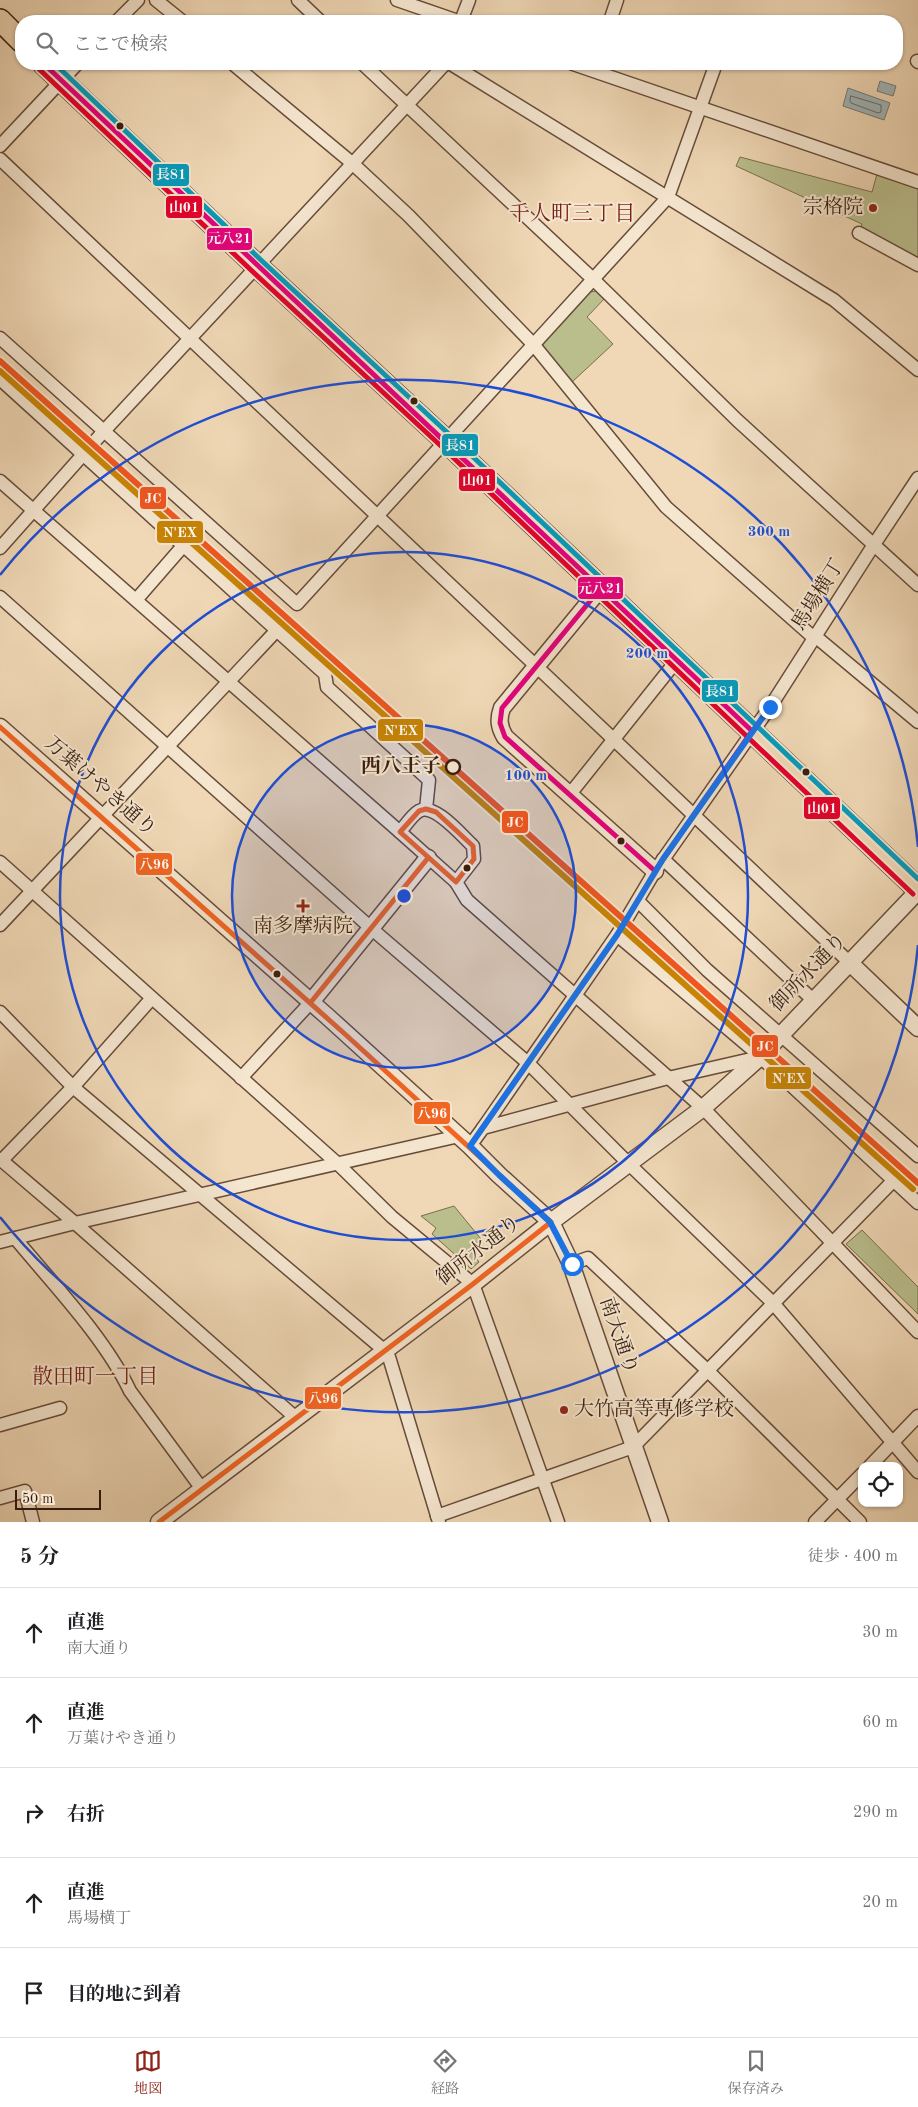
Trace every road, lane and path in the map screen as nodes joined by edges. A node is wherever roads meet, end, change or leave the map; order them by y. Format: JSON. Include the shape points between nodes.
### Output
{"nodes":[{"id":1,"x":138,"y":0,"type":"edge"},
{"id":2,"x":156,"y":0,"type":"edge"},
{"id":3,"x":298,"y":0,"type":"edge"},
{"id":4,"x":397,"y":0,"type":"edge"},
{"id":5,"x":469,"y":0,"type":"edge"},
{"id":6,"x":617,"y":0,"type":"edge"},
{"id":7,"x":123,"y":15,"type":"edge"},
{"id":8,"x":175,"y":15,"type":"edge"},
{"id":9,"x":314,"y":15,"type":"edge"},
{"id":10,"x":442,"y":15,"type":"edge"},
{"id":11,"x":463,"y":15,"type":"edge"},
{"id":12,"x":612,"y":15,"type":"edge"},
{"id":13,"x":0,"y":20,"type":"edge"},
{"id":14,"x":15,"y":35,"type":"edge"},
{"id":15,"x":50,"y":70,"type":"edge"},
{"id":16,"x":71,"y":70,"type":"edge"},
{"id":17,"x":240,"y":70,"type":"edge"},
{"id":18,"x":369,"y":70,"type":"edge"},
{"id":19,"x":439,"y":70,"type":"edge"},
{"id":20,"x":461,"y":70,"type":"edge"},
{"id":21,"x":602,"y":70,"type":"edge"},
{"id":22,"x":714,"y":70,"type":"edge"},
{"id":23,"x":61,"y":80,"type":"junction"},
{"id":24,"x":405,"y":105,"type":"junction"},
{"id":25,"x":701,"y":108,"type":"junction"},
{"id":26,"x":0,"y":146,"type":"edge"},
{"id":27,"x":0,"y":159,"type":"edge"},
{"id":28,"x":352,"y":163,"type":"junction"},
{"id":29,"x":918,"y":182,"type":"edge"},
{"id":30,"x":668,"y":197,"type":"junction"},
{"id":31,"x":859,"y":233,"type":"dead end"},
{"id":32,"x":918,"y":265,"type":"edge"},
{"id":33,"x":257,"y":266,"type":"junction"},
{"id":34,"x":594,"y":280,"type":"junction"},
{"id":35,"x":0,"y":338,"type":"edge"},
{"id":36,"x":190,"y":339,"type":"junction"},
{"id":37,"x":533,"y":344,"type":"junction"},
{"id":38,"x":918,"y":370,"type":"edge"},
{"id":39,"x":0,"y":379,"type":"edge"},
{"id":40,"x":104,"y":431,"type":"junction"},
{"id":41,"x":446,"y":442,"type":"junction"},
{"id":42,"x":84,"y":454,"type":"junction"},
{"id":43,"x":918,"y":478,"type":"edge"},
{"id":44,"x":0,"y":481,"type":"edge"},
{"id":45,"x":34,"y":510,"type":"junction"},
{"id":46,"x":377,"y":516,"type":"junction"},
{"id":47,"x":183,"y":546,"type":"junction"},
{"id":48,"x":873,"y":546,"type":"junction"},
{"id":49,"x":0,"y":548,"type":"edge"},
{"id":50,"x":918,"y":585,"type":"edge"},
{"id":51,"x":600,"y":589,"type":"junction"},
{"id":52,"x":0,"y":597,"type":"edge"},
{"id":53,"x":136,"y":600,"type":"junction"},
{"id":54,"x":277,"y":630,"type":"junction"},
{"id":55,"x":815,"y":637,"type":"junction"},
{"id":56,"x":677,"y":660,"type":"junction"},
{"id":57,"x":536,"y":667,"type":"junction"},
{"id":58,"x":228,"y":681,"type":"junction"},
{"id":59,"x":918,"y":722,"type":"edge"},
{"id":60,"x":0,"y":727,"type":"edge"},
{"id":61,"x":752,"y":731,"type":"junction"},
{"id":62,"x":614,"y":740,"type":"junction"},
{"id":63,"x":167,"y":746,"type":"junction"},
{"id":64,"x":570,"y":794,"type":"junction"},
{"id":65,"x":426,"y":810,"type":"junction"},
{"id":66,"x":693,"y":816,"type":"junction"},
{"id":67,"x":100,"y":817,"type":"junction"},
{"id":68,"x":400,"y":832,"type":"junction"},
{"id":69,"x":428,"y":858,"type":"junction"},
{"id":70,"x":0,"y":862,"type":"edge"},
{"id":71,"x":659,"y":865,"type":"junction"},
{"id":72,"x":456,"y":882,"type":"junction"},
{"id":73,"x":918,"y":890,"type":"edge"},
{"id":74,"x":32,"y":892,"type":"junction"},
{"id":75,"x":638,"y":901,"type":"junction"},
{"id":76,"x":0,"y":925,"type":"edge"},
{"id":77,"x":370,"y":927,"type":"junction"},
{"id":78,"x":617,"y":935,"type":"junction"},
{"id":79,"x":849,"y":962,"type":"junction"},
{"id":80,"x":574,"y":995,"type":"junction"},
{"id":81,"x":152,"y":998,"type":"junction"},
{"id":82,"x":813,"y":1000,"type":"junction"},
{"id":83,"x":311,"y":1002,"type":"junction"},
{"id":84,"x":0,"y":1012,"type":"edge"},
{"id":85,"x":918,"y":1028,"type":"edge"},
{"id":86,"x":780,"y":1034,"type":"junction"},
{"id":87,"x":760,"y":1057,"type":"junction"},
{"id":88,"x":528,"y":1062,"type":"junction"},
{"id":89,"x":241,"y":1078,"type":"junction"},
{"id":90,"x":668,"y":1078,"type":"junction"},
{"id":91,"x":73,"y":1087,"type":"junction"},
{"id":92,"x":570,"y":1105,"type":"junction"},
{"id":93,"x":704,"y":1108,"type":"junction"},
{"id":94,"x":483,"y":1128,"type":"junction"},
{"id":95,"x":465,"y":1141,"type":"junction"},
{"id":96,"x":918,"y":1156,"type":"edge"},
{"id":97,"x":1,"y":1160,"type":"edge"},
{"id":98,"x":338,"y":1164,"type":"junction"},
{"id":99,"x":629,"y":1164,"type":"junction"},
{"id":100,"x":893,"y":1181,"type":"junction"},
{"id":101,"x":201,"y":1195,"type":"junction"},
{"id":102,"x":918,"y":1203,"type":"edge"},
{"id":103,"x":550,"y":1222,"type":"junction"},
{"id":104,"x":75,"y":1223,"type":"junction"},
{"id":105,"x":15,"y":1238,"type":"junction"},
{"id":106,"x":0,"y":1242,"type":"edge"},
{"id":107,"x":832,"y":1243,"type":"junction"},
{"id":108,"x":572,"y":1264,"type":"junction"},
{"id":109,"x":473,"y":1284,"type":"junction"},
{"id":110,"x":773,"y":1303,"type":"junction"},
{"id":111,"x":918,"y":1332,"type":"edge"},
{"id":112,"x":384,"y":1351,"type":"junction"},
{"id":113,"x":708,"y":1370,"type":"junction"},
{"id":114,"x":60,"y":1408,"type":"dead end"},
{"id":115,"x":918,"y":1416,"type":"edge"},
{"id":116,"x":296,"y":1418,"type":"junction"},
{"id":117,"x":1,"y":1420,"type":"edge"},
{"id":118,"x":893,"y":1443,"type":"junction"},
{"id":119,"x":633,"y":1447,"type":"junction"},
{"id":120,"x":874,"y":1462,"type":"edge"},
{"id":121,"x":918,"y":1472,"type":"edge"},
{"id":122,"x":858,"y":1478,"type":"edge"},
{"id":123,"x":542,"y":1479,"type":"junction"},
{"id":124,"x":202,"y":1489,"type":"junction"},
{"id":125,"x":0,"y":1498,"type":"edge"},
{"id":126,"x":836,"y":1499,"type":"junction"},
{"id":127,"x":438,"y":1519,"type":"edge"},
{"id":128,"x":33,"y":1522,"type":"edge"},
{"id":129,"x":159,"y":1522,"type":"edge"},
{"id":130,"x":558,"y":1522,"type":"edge"},
{"id":131,"x":660,"y":1522,"type":"edge"},
{"id":132,"x":815,"y":1522,"type":"edge"},
{"id":133,"x":860,"y":1522,"type":"edge"}],
"edges":[{"from":1,"to":7,"type":"street"},
{"from":2,"to":8,"type":"street"},
{"from":3,"to":9,"type":"street"},
{"from":4,"to":10,"type":"street"},
{"from":5,"to":11,"type":"street"},
{"from":6,"to":12,"type":"street"},
{"from":13,"to":14,"type":"highway"},
{"from":15,"to":23,"type":"highway"},
{"from":16,"to":23,"type":"street"},
{"from":17,"to":28,"type":"street"},
{"from":18,"to":24,"type":"street"},
{"from":19,"to":24,"type":"street"},
{"from":20,"to":30,"type":"street"},
{"from":21,"to":25,"type":"street"},
{"from":22,"to":25,"type":"street"},
{"from":23,"to":26,"type":"street"},
{"from":23,"to":33,"type":"highway"},
{"from":24,"to":28,"type":"street"},
{"from":24,"to":34,"type":"street"},
{"from":25,"to":29,"type":"street"},
{"from":25,"to":30,"type":"street"},
{"from":27,"to":36,"type":"street"},
{"from":28,"to":33,"type":"street"},
{"from":28,"to":37,"type":"street","via":[[409,216]]},
{"from":30,"to":34,"type":"street"},
{"from":30,"to":38,"type":"street","via":[[834,300]]},
{"from":31,"to":32,"type":"street"},
{"from":33,"to":36,"type":"street"},
{"from":33,"to":41,"type":"highway"},
{"from":34,"to":37,"type":"street"},
{"from":34,"to":48,"type":"street","via":[[737,420]]},
{"from":35,"to":40,"type":"street"},
{"from":36,"to":40,"type":"street"},
{"from":36,"to":46,"type":"street"},
{"from":37,"to":41,"type":"street"},
{"from":37,"to":55,"type":"street","via":[[666,507]]},
{"from":39,"to":42,"type":"street"},
{"from":40,"to":42,"type":"street"},
{"from":40,"to":46,"type":"street","via":[[297,604]]},
{"from":41,"to":46,"type":"street"},
{"from":41,"to":51,"type":"highway"},
{"from":42,"to":45,"type":"street"},
{"from":42,"to":47,"type":"street"},
{"from":43,"to":48,"type":"street","name":"馬場横丁"},
{"from":44,"to":45,"type":"street"},
{"from":45,"to":49,"type":"street"},
{"from":45,"to":53,"type":"street"},
{"from":46,"to":57,"type":"street"},
{"from":47,"to":53,"type":"street"},
{"from":47,"to":54,"type":"street"},
{"from":48,"to":50,"type":"street"},
{"from":48,"to":55,"type":"street","name":"馬場横丁"},
{"from":51,"to":56,"type":"highway"},
{"from":51,"to":57,"type":"street"},
{"from":52,"to":63,"type":"street"},
{"from":53,"to":58,"type":"street"},
{"from":54,"to":58,"type":"street"},
{"from":54,"to":65,"type":"street","via":[[325,674],[327,687],[429,780]]},
{"from":55,"to":59,"type":"street"},
{"from":55,"to":61,"type":"street","name":"馬場横丁"},
{"from":56,"to":61,"type":"highway"},
{"from":56,"to":62,"type":"street"},
{"from":57,"to":62,"type":"street"},
{"from":57,"to":64,"type":"street","via":[[502,708],[501,730]]},
{"from":58,"to":63,"type":"street"},
{"from":58,"to":68,"type":"street"},
{"from":60,"to":67,"type":"street","name":"万葉けやき通り"},
{"from":61,"to":66,"type":"street","name":"馬場横丁"},
{"from":61,"to":73,"type":"highway"},
{"from":62,"to":64,"type":"street"},
{"from":62,"to":66,"type":"street"},
{"from":63,"to":67,"type":"street"},
{"from":63,"to":77,"type":"street"},
{"from":64,"to":71,"type":"street"},
{"from":65,"to":68,"type":"street","via":[[419,811]]},
{"from":65,"to":72,"type":"street","via":[[436,812],[473,846],[474,859]]},
{"from":66,"to":71,"type":"street","name":"馬場横丁"},
{"from":66,"to":79,"type":"street"},
{"from":67,"to":74,"type":"street"},
{"from":67,"to":83,"type":"street","name":"万葉けやき通り"},
{"from":68,"to":69,"type":"street"},
{"from":69,"to":72,"type":"street"},
{"from":69,"to":77,"type":"street"},
{"from":70,"to":74,"type":"street"},
{"from":71,"to":75,"type":"street","name":"馬場横丁"},
{"from":71,"to":82,"type":"street"},
{"from":72,"to":80,"type":"street","via":[[467,900]]},
{"from":73,"to":79,"type":"street","name":"御所水通り"},
{"from":74,"to":76,"type":"street"},
{"from":74,"to":81,"type":"street"},
{"from":75,"to":78,"type":"street","name":"馬場横丁"},
{"from":75,"to":86,"type":"street","via":[[707,970]]},
{"from":77,"to":83,"type":"street"},
{"from":77,"to":88,"type":"street"},
{"from":78,"to":80,"type":"street","name":"馬場横丁"},
{"from":78,"to":87,"type":"street"},
{"from":79,"to":82,"type":"street","name":"御所水通り"},
{"from":79,"to":85,"type":"street"},
{"from":80,"to":88,"type":"street","name":"馬場横丁"},
{"from":80,"to":90,"type":"street"},
{"from":81,"to":89,"type":"street"},
{"from":81,"to":91,"type":"street"},
{"from":82,"to":86,"type":"street","name":"御所水通り"},
{"from":83,"to":89,"type":"street"},
{"from":83,"to":95,"type":"street","name":"万葉けやき通り"},
{"from":84,"to":91,"type":"street"},
{"from":86,"to":87,"type":"street","name":"御所水通り"},
{"from":86,"to":96,"type":"street"},
{"from":87,"to":90,"type":"street"},
{"from":87,"to":93,"type":"street","name":"御所水通り"},
{"from":87,"to":100,"type":"street"},
{"from":88,"to":92,"type":"street"},
{"from":88,"to":94,"type":"street","name":"馬場横丁"},
{"from":89,"to":98,"type":"street"},
{"from":90,"to":92,"type":"street"},
{"from":90,"to":93,"type":"street"},
{"from":91,"to":97,"type":"street"},
{"from":91,"to":101,"type":"street"},
{"from":92,"to":94,"type":"street"},
{"from":92,"to":99,"type":"street"},
{"from":93,"to":99,"type":"street","name":"御所水通り"},
{"from":93,"to":107,"type":"street"},
{"from":94,"to":95,"type":"street","name":"馬場横丁"},
{"from":95,"to":98,"type":"street"},
{"from":95,"to":103,"type":"street","name":"万葉けやき通り"},
{"from":97,"to":104,"type":"street"},
{"from":98,"to":101,"type":"street"},
{"from":98,"to":109,"type":"street","via":[[392,1216]]},
{"from":99,"to":103,"type":"street","name":"御所水通り"},
{"from":99,"to":110,"type":"street"},
{"from":100,"to":102,"type":"street"},
{"from":100,"to":107,"type":"street"},
{"from":101,"to":104,"type":"street"},
{"from":101,"to":112,"type":"street"},
{"from":103,"to":108,"type":"street","name":"南大通り"},
{"from":103,"to":109,"type":"street","name":"御所水通り"},
{"from":104,"to":105,"type":"street"},
{"from":104,"to":116,"type":"street"},
{"from":105,"to":106,"type":"street"},
{"from":105,"to":124,"type":"street","via":[[96,1337],[130,1391]]},
{"from":107,"to":110,"type":"street"},
{"from":107,"to":111,"type":"street"},
{"from":108,"to":113,"type":"street","via":[[588,1258]]},
{"from":108,"to":119,"type":"street","name":"南大通り"},
{"from":109,"to":112,"type":"street","name":"御所水通り"},
{"from":109,"to":123,"type":"street"},
{"from":110,"to":113,"type":"street"},
{"from":110,"to":118,"type":"street"},
{"from":112,"to":116,"type":"street","name":"御所水通り"},
{"from":112,"to":127,"type":"street","via":[[389,1357]]},
{"from":113,"to":119,"type":"street"},
{"from":113,"to":126,"type":"street"},
{"from":114,"to":117,"type":"street"},
{"from":115,"to":118,"type":"street"},
{"from":116,"to":124,"type":"street","name":"御所水通り"},
{"from":118,"to":120,"type":"street"},
{"from":118,"to":121,"type":"street"},
{"from":119,"to":123,"type":"street"},
{"from":119,"to":131,"type":"street","name":"南大通り"},
{"from":122,"to":126,"type":"street"},
{"from":123,"to":127,"type":"street"},
{"from":123,"to":130,"type":"street"},
{"from":124,"to":129,"type":"street","name":"御所水通り"},
{"from":125,"to":128,"type":"street","via":[[25,1491]]},
{"from":126,"to":132,"type":"street"},
{"from":126,"to":133,"type":"street"}]}
